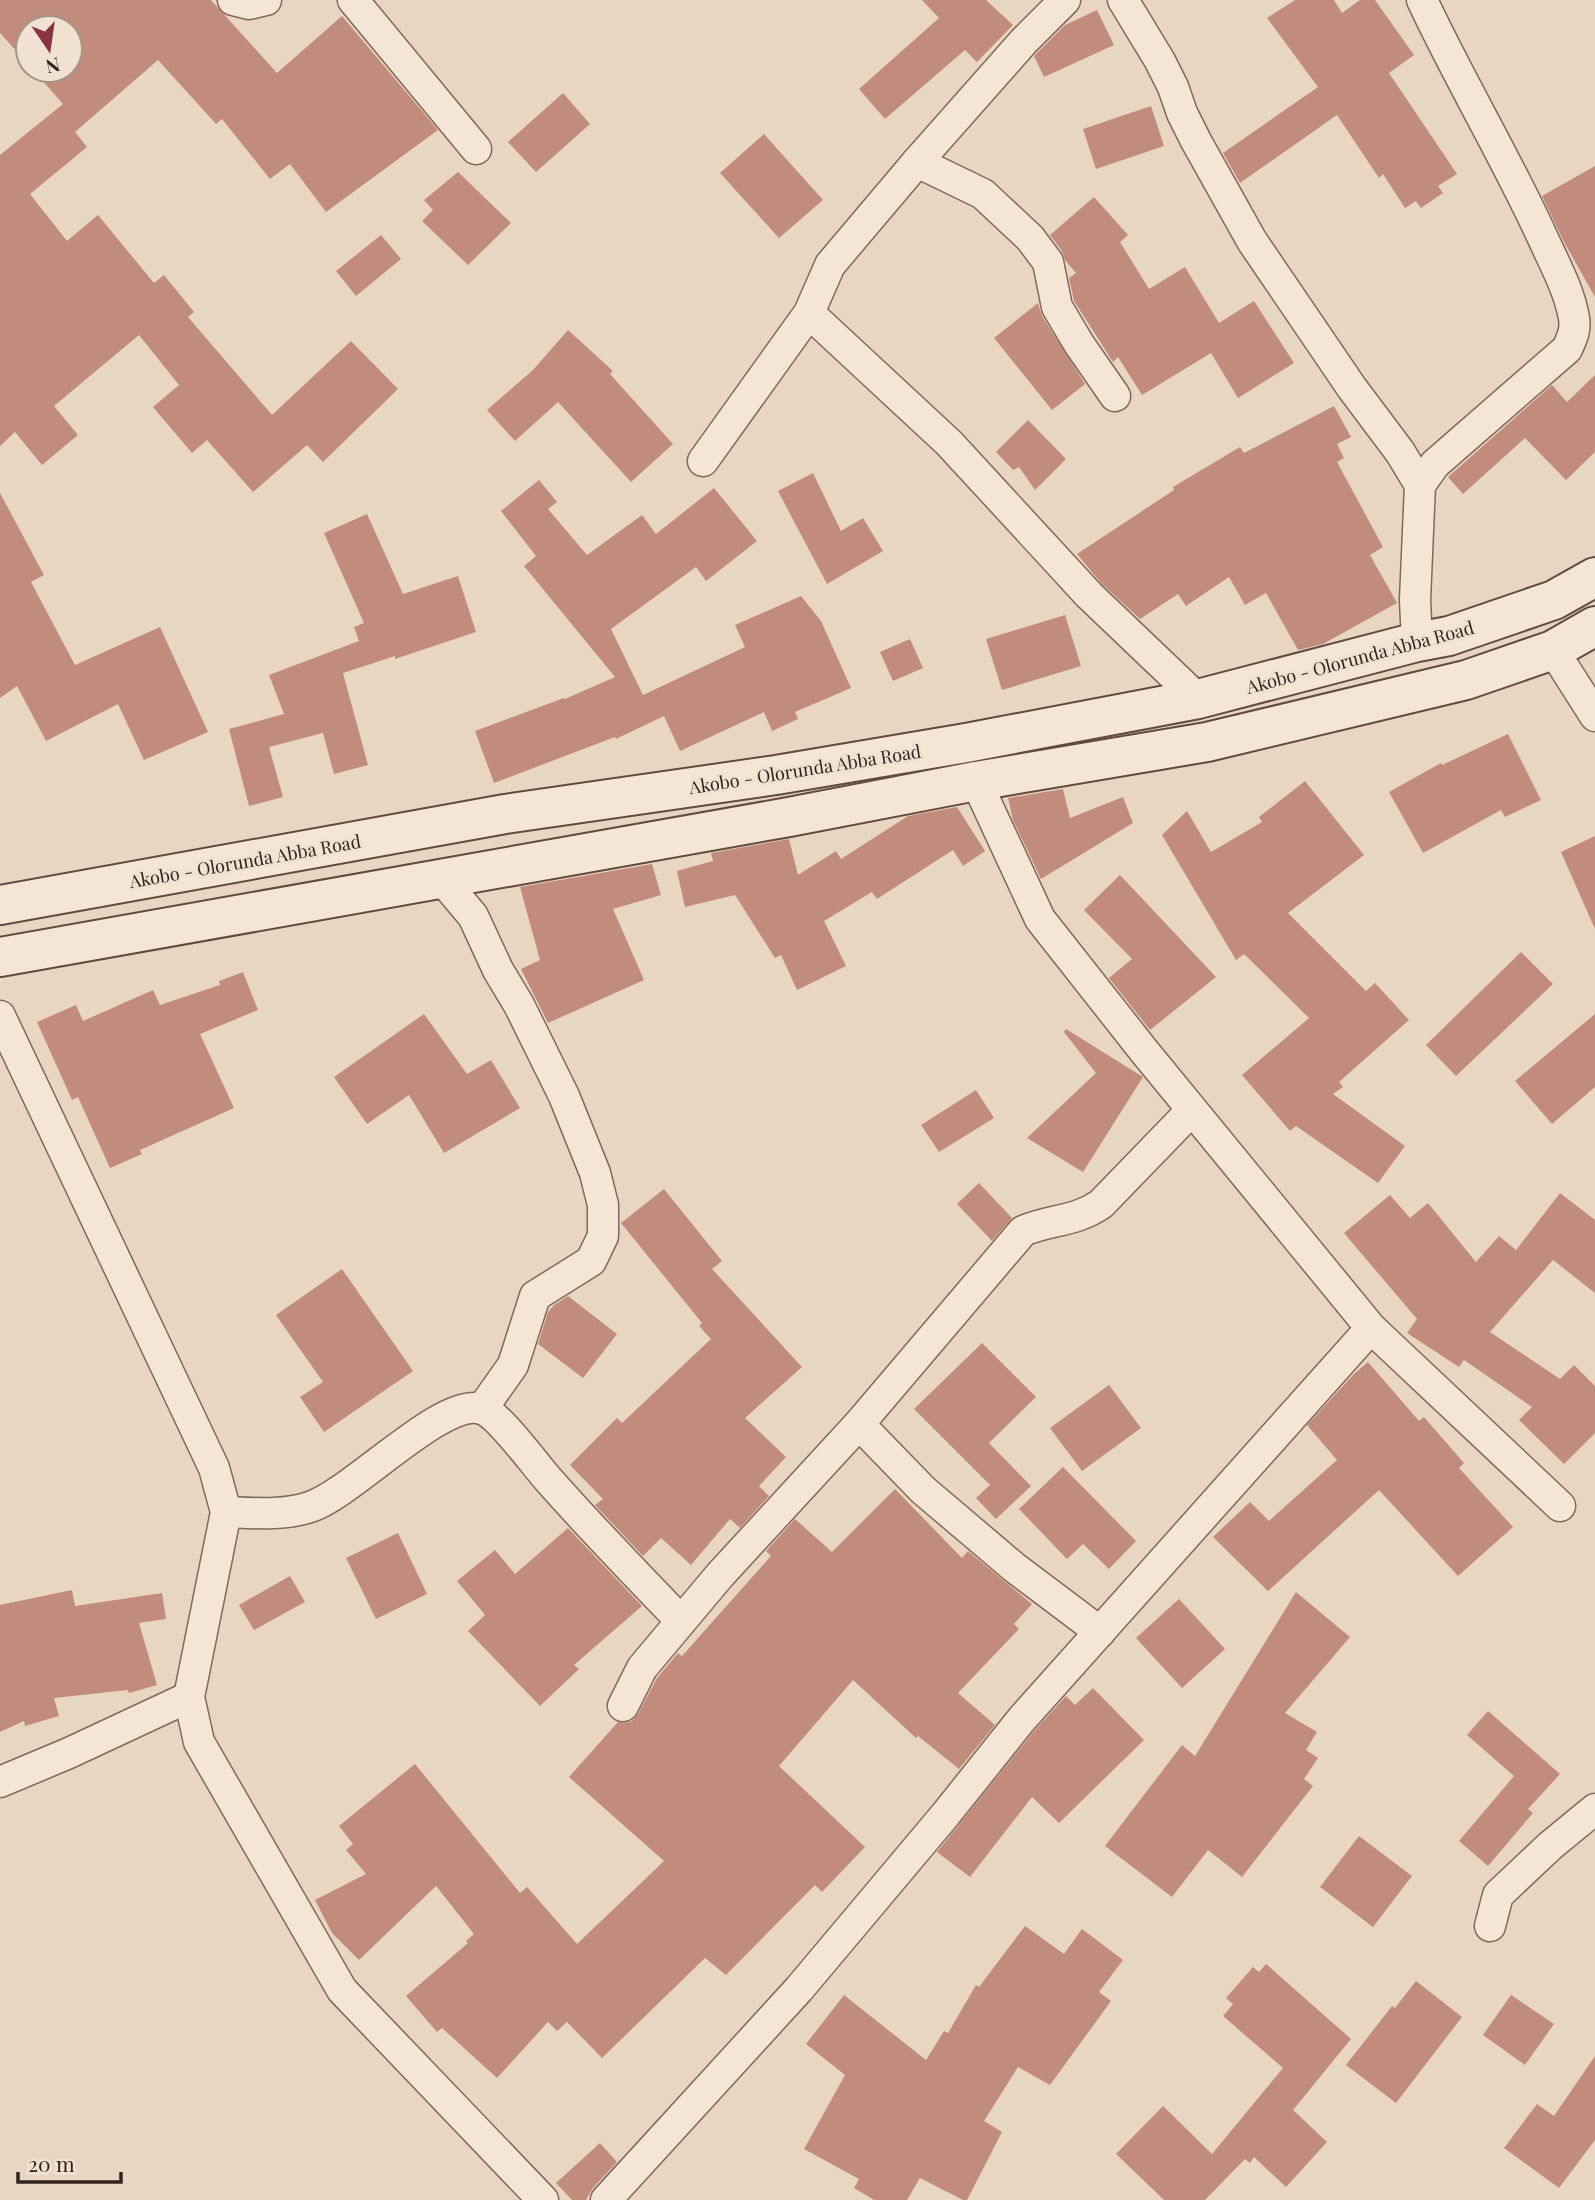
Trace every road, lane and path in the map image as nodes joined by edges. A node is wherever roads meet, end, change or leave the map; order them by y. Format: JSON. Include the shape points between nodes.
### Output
{"nodes":[{"id":1,"x":233,"y":0,"type":"edge"},
{"id":2,"x":266,"y":0,"type":"edge"},
{"id":3,"x":353,"y":0,"type":"edge"},
{"id":4,"x":1065,"y":0,"type":"edge"},
{"id":5,"x":1123,"y":0,"type":"edge"},
{"id":6,"x":1422,"y":0,"type":"edge"},
{"id":7,"x":475,"y":149,"type":"dead end"},
{"id":8,"x":917,"y":162,"type":"junction"},
{"id":9,"x":809,"y":313,"type":"junction"},
{"id":10,"x":1115,"y":396,"type":"dead end"},
{"id":11,"x":703,"y":461,"type":"dead end"},
{"id":12,"x":1420,"y":485,"type":"junction"},
{"id":13,"x":1595,"y":577,"type":"edge"},
{"id":14,"x":1595,"y":626,"type":"edge"},
{"id":15,"x":1417,"y":642,"type":"junction"},
{"id":16,"x":1553,"y":650,"type":"junction"},
{"id":17,"x":1198,"y":699,"type":"junction"},
{"id":18,"x":1595,"y":716,"type":"edge"},
{"id":19,"x":976,"y":781,"type":"junction"},
{"id":20,"x":441,"y":878,"type":"junction"},
{"id":21,"x":0,"y":905,"type":"edge"},
{"id":22,"x":0,"y":957,"type":"edge"},
{"id":23,"x":0,"y":1016,"type":"edge"},
{"id":24,"x":1192,"y":1110,"type":"junction"},
{"id":25,"x":1371,"y":1328,"type":"junction"},
{"id":26,"x":482,"y":1409,"type":"junction"},
{"id":27,"x":859,"y":1424,"type":"junction"},
{"id":28,"x":1560,"y":1506,"type":"dead end"},
{"id":29,"x":226,"y":1512,"type":"junction"},
{"id":30,"x":681,"y":1621,"type":"junction"},
{"id":31,"x":1100,"y":1632,"type":"junction"},
{"id":32,"x":189,"y":1697,"type":"junction"},
{"id":33,"x":623,"y":1706,"type":"dead end"},
{"id":34,"x":0,"y":1782,"type":"edge"},
{"id":35,"x":1595,"y":1809,"type":"edge"},
{"id":36,"x":1490,"y":1926,"type":"dead end"},
{"id":37,"x":543,"y":2200,"type":"edge"},
{"id":38,"x":606,"y":2200,"type":"edge"}],
"edges":[{"from":1,"to":2,"type":"street","via":[[248,4]]},
{"from":3,"to":7,"type":"street"},
{"from":4,"to":8,"type":"street"},
{"from":5,"to":12,"type":"street","via":[[1160,61],[1196,141],[1252,241]]},
{"from":6,"to":12,"type":"street","via":[[1520,188],[1569,297],[1575,321],[1567,349],[1436,464]]},
{"from":8,"to":9,"type":"street","via":[[830,265]]},
{"from":8,"to":10,"type":"street","via":[[983,194],[1030,238],[1048,262],[1057,307]]},
{"from":9,"to":11,"type":"street"},
{"from":9,"to":17,"type":"street","via":[[949,443],[1089,595]]},
{"from":12,"to":15,"type":"street"},
{"from":13,"to":15,"type":"main road","name":"Akobo - Olorunda Abba Road","via":[[1554,600],[1449,636]]},
{"from":14,"to":16,"type":"main road"},
{"from":15,"to":17,"type":"main road","name":"Akobo - Olorunda Abba Road"},
{"from":16,"to":18,"type":"street"},
{"from":16,"to":19,"type":"main road","via":[[1431,690],[1207,742]]},
{"from":17,"to":21,"type":"main road","name":"Akobo - Olorunda Abba Road","via":[[844,764],[505,814]]},
{"from":19,"to":20,"type":"main road"},
{"from":19,"to":24,"type":"street","via":[[1040,919]]},
{"from":20,"to":22,"type":"main road"},
{"from":20,"to":26,"type":"street","via":[[472,916],[519,1005],[564,1096],[603,1205],[603,1236],[591,1261],[535,1296],[513,1365]]},
{"from":23,"to":29,"type":"street","via":[[214,1468]]},
{"from":24,"to":25,"type":"street"},
{"from":24,"to":27,"type":"street","via":[[1101,1204],[1086,1214],[1023,1231]]},
{"from":25,"to":28,"type":"street"},
{"from":25,"to":31,"type":"street"},
{"from":26,"to":29,"type":"street","via":[[460,1409],[422,1429],[360,1478],[313,1507],[285,1514]]},
{"from":26,"to":30,"type":"street","via":[[500,1422]]},
{"from":27,"to":30,"type":"street"},
{"from":27,"to":31,"type":"street","via":[[923,1490]]},
{"from":29,"to":32,"type":"street"},
{"from":30,"to":33,"type":"street","via":[[642,1668]]},
{"from":31,"to":38,"type":"street","via":[[1021,1720],[799,1989]]},
{"from":32,"to":34,"type":"street"},
{"from":32,"to":37,"type":"street","via":[[199,1742],[342,1990]]},
{"from":35,"to":36,"type":"street","via":[[1498,1895]]}]}
